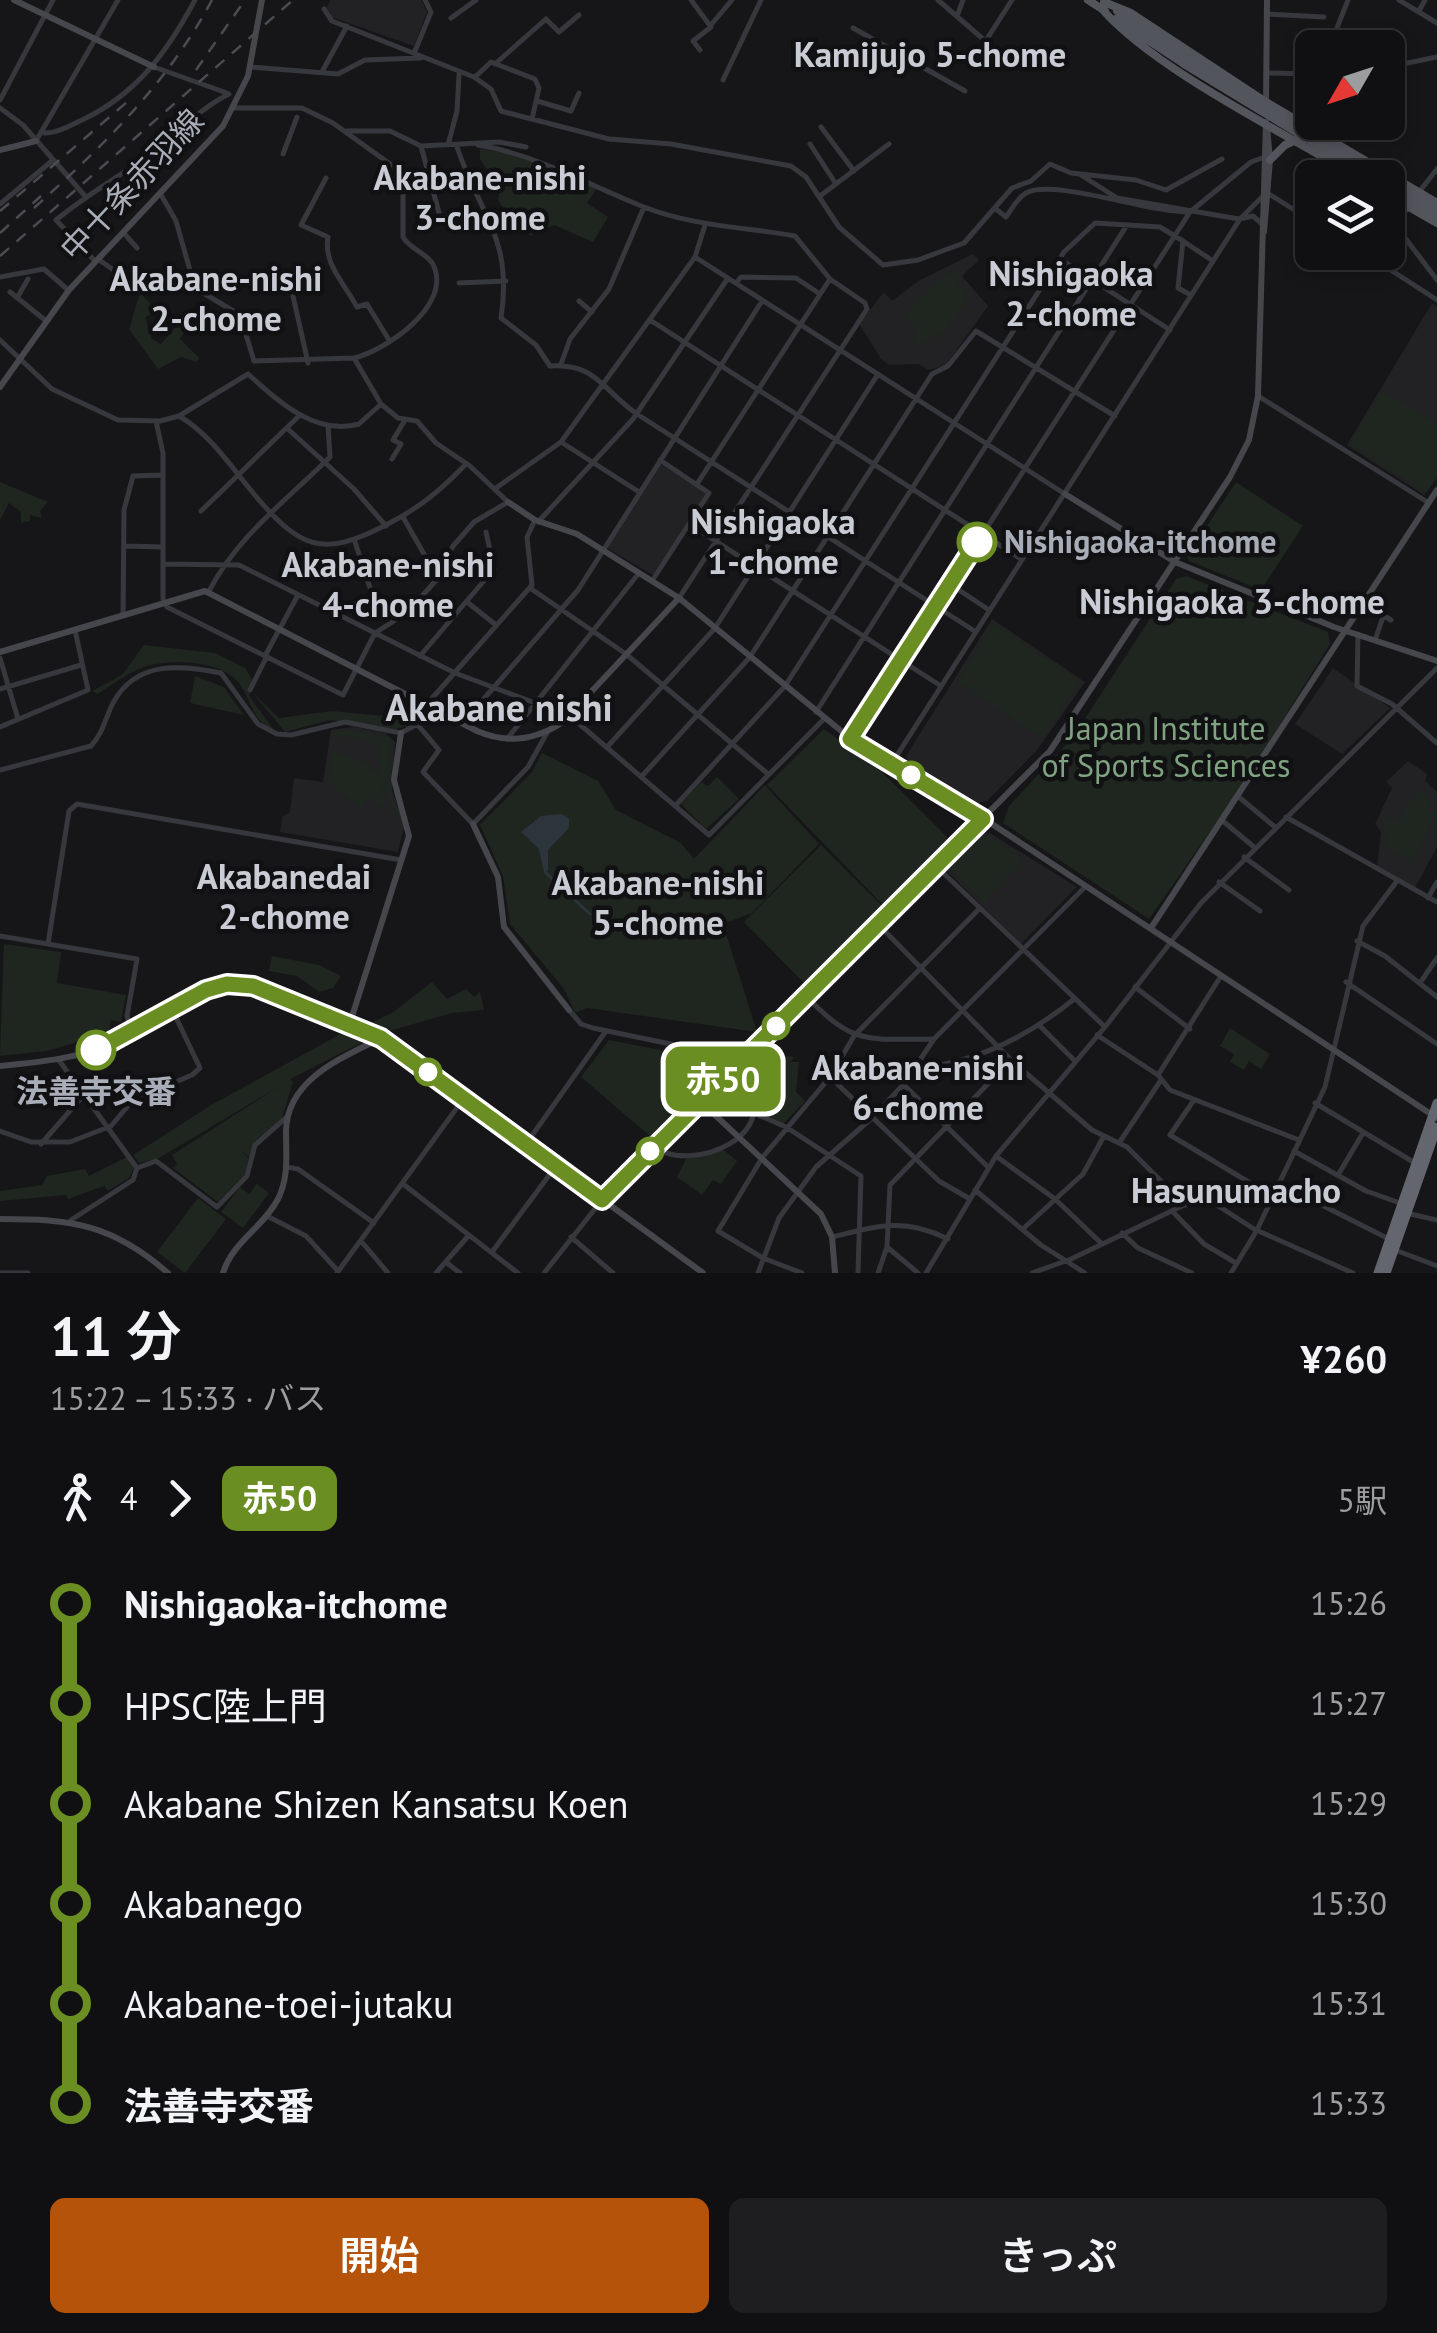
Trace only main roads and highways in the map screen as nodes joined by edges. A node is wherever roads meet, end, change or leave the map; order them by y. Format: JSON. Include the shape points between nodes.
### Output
{"nodes":[{"id":1,"x":1088,"y":0,"type":"edge"},
{"id":2,"x":1103,"y":3,"type":"edge"},
{"id":3,"x":1295,"y":139,"type":"edge"},
{"id":4,"x":1296,"y":140,"type":"joint"},
{"id":5,"x":1268,"y":158,"type":"road end"},
{"id":6,"x":1335,"y":160,"type":"edge"},
{"id":7,"x":1341,"y":160,"type":"edge"},
{"id":8,"x":1405,"y":189,"type":"edge"},
{"id":9,"x":1405,"y":201,"type":"edge"},
{"id":10,"x":1405,"y":205,"type":"edge"},
{"id":11,"x":1437,"y":206,"type":"edge"},
{"id":12,"x":1437,"y":220,"type":"edge"},
{"id":13,"x":1437,"y":1103,"type":"edge"},
{"id":14,"x":1435,"y":1117,"type":"edge"},
{"id":15,"x":1437,"y":1127,"type":"edge"},
{"id":16,"x":1420,"y":1162,"type":"junction"},
{"id":17,"x":1403,"y":1208,"type":"junction"},
{"id":18,"x":1378,"y":1273,"type":"edge"},
{"id":19,"x":1386,"y":1273,"type":"edge"}],
"edges":[{"from":1,"to":2,"type":"main road"},
{"from":2,"to":3,"type":"main road","via":[[1127,33]]},
{"from":2,"to":7,"type":"main road","bridge":true},
{"from":2,"to":11,"type":"main road","via":[[1131,14]]},
{"from":4,"to":5,"type":"main road"},
{"from":4,"to":6,"type":"main road"},
{"from":8,"to":11,"type":"main road"},
{"from":9,"to":12,"type":"main road"},
{"from":10,"to":12,"type":"main road"},
{"from":13,"to":14,"type":"highway"},
{"from":14,"to":16,"type":"highway"},
{"from":15,"to":16,"type":"highway"},
{"from":16,"to":17,"type":"highway"},
{"from":17,"to":18,"type":"highway"},
{"from":17,"to":19,"type":"highway"}]}
